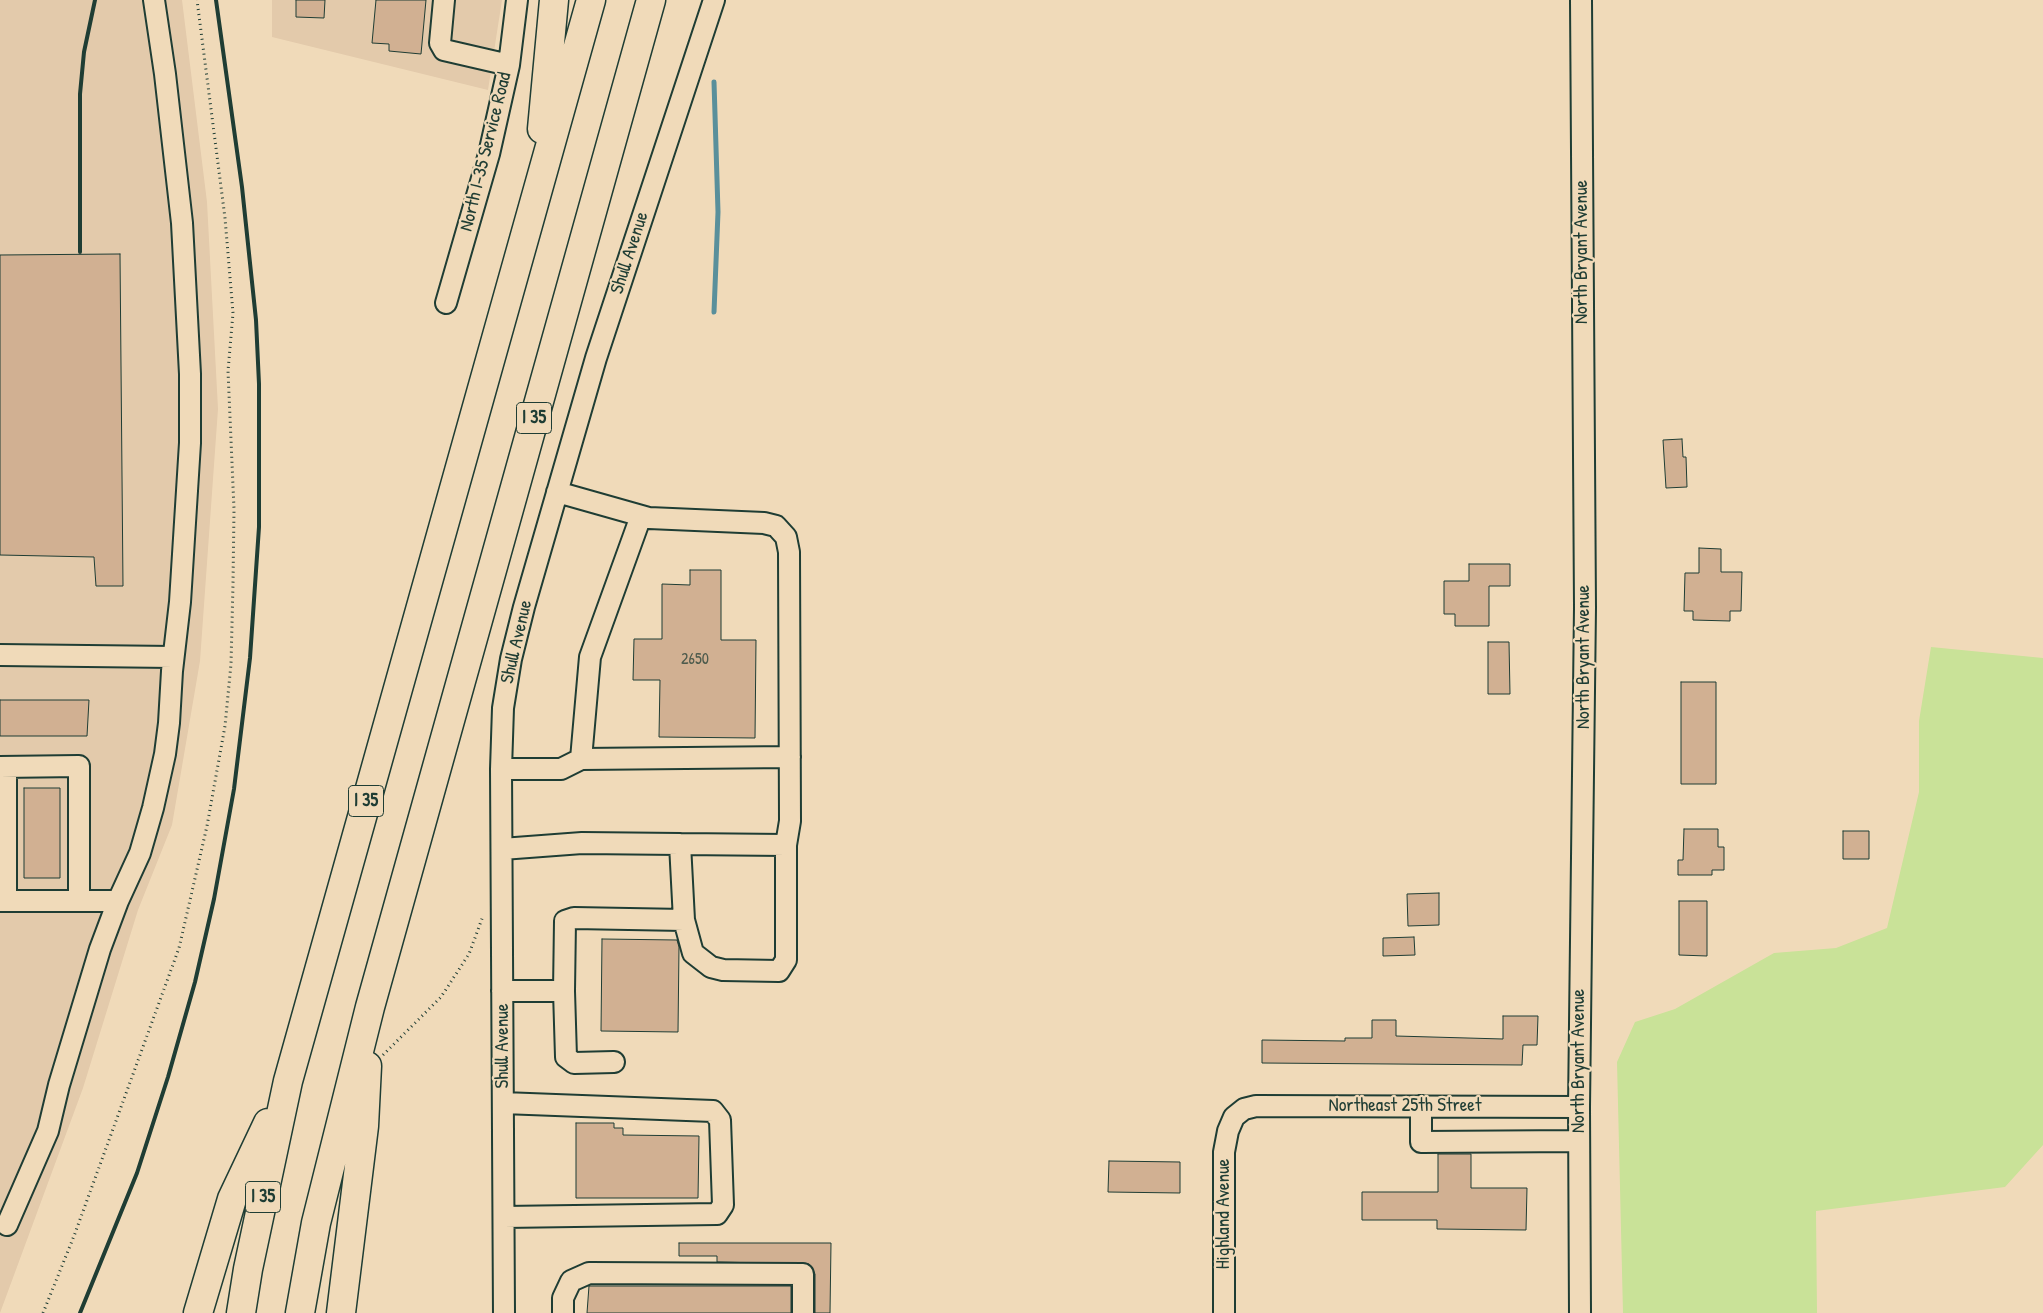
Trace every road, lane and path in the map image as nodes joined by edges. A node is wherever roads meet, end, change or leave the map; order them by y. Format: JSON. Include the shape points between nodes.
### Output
{"nodes":[{"id":1,"x":154,"y":0,"type":"edge"},
{"id":2,"x":444,"y":0,"type":"edge"},
{"id":3,"x":517,"y":0,"type":"edge"},
{"id":4,"x":554,"y":0,"type":"edge"},
{"id":5,"x":590,"y":0,"type":"edge"},
{"id":6,"x":651,"y":0,"type":"edge"},
{"id":7,"x":714,"y":0,"type":"edge"},
{"id":8,"x":1581,"y":0,"type":"edge"},
{"id":9,"x":509,"y":65,"type":"junction"},
{"id":10,"x":537,"y":190,"type":"junction"},
{"id":11,"x":446,"y":303,"type":"dead end"},
{"id":12,"x":557,"y":492,"type":"junction"},
{"id":13,"x":641,"y":516,"type":"junction"},
{"id":14,"x":0,"y":656,"type":"edge"},
{"id":15,"x":173,"y":657,"type":"junction"},
{"id":16,"x":790,"y":757,"type":"junction"},
{"id":17,"x":580,"y":758,"type":"junction"},
{"id":18,"x":3,"y":767,"type":"edge"},
{"id":19,"x":501,"y":769,"type":"junction"},
{"id":20,"x":680,"y":844,"type":"junction"},
{"id":21,"x":786,"y":845,"type":"junction"},
{"id":22,"x":502,"y":849,"type":"junction"},
{"id":23,"x":3,"y":901,"type":"edge"},
{"id":24,"x":79,"y":901,"type":"junction"},
{"id":25,"x":118,"y":901,"type":"junction"},
{"id":26,"x":484,"y":915,"type":"dead end"},
{"id":27,"x":684,"y":920,"type":"junction"},
{"id":28,"x":502,"y":991,"type":"junction"},
{"id":29,"x":564,"y":991,"type":"junction"},
{"id":30,"x":370,"y":1006,"type":"junction"},
{"id":31,"x":614,"y":1062,"type":"dead end"},
{"id":32,"x":366,"y":1078,"type":"junction"},
{"id":33,"x":288,"y":1081,"type":"junction"},
{"id":34,"x":503,"y":1103,"type":"junction"},
{"id":35,"x":1421,"y":1106,"type":"junction"},
{"id":36,"x":1579,"y":1107,"type":"junction"},
{"id":37,"x":1234,"y":1117,"type":"joint"},
{"id":38,"x":1579,"y":1141,"type":"junction"},
{"id":39,"x":504,"y":1217,"type":"junction"},
{"id":40,"x":7,"y":1225,"type":"dead end"},
{"id":41,"x":198,"y":1313,"type":"edge"},
{"id":42,"x":241,"y":1313,"type":"edge"},
{"id":43,"x":300,"y":1313,"type":"edge"},
{"id":44,"x":341,"y":1313,"type":"edge"},
{"id":45,"x":504,"y":1313,"type":"edge"},
{"id":46,"x":563,"y":1313,"type":"edge"},
{"id":47,"x":803,"y":1313,"type":"edge"},
{"id":48,"x":1224,"y":1313,"type":"edge"},
{"id":49,"x":1580,"y":1313,"type":"edge"}],
"edges":[{"from":1,"to":15,"type":"street","via":[[174,146],[188,320],[190,444],[180,602]]},
{"from":2,"to":9,"type":"street","via":[[440,43],[444,50]]},
{"from":3,"to":9,"type":"street","name":"North I-35 Service Road"},
{"from":4,"to":10,"type":"highway"},
{"from":5,"to":10,"type":"highway","number":"I 35"},
{"from":6,"to":30,"type":"highway","number":"I 35"},
{"from":7,"to":12,"type":"street","name":"Shull Avenue","via":[[622,275]]},
{"from":8,"to":36,"type":"street","name":"North Bryant Avenue","via":[[1585,616]]},
{"from":9,"to":11,"type":"street","name":"North I-35 Service Road"},
{"from":10,"to":33,"type":"highway","number":"I 35"},
{"from":12,"to":13,"type":"street"},
{"from":12,"to":19,"type":"street","name":"Shull Avenue","via":[[511,659],[503,708]]},
{"from":13,"to":16,"type":"street","via":[[764,523],[776,526],[786,537],[789,552]]},
{"from":13,"to":17,"type":"street","via":[[590,657]]},
{"from":14,"to":15,"type":"street"},
{"from":15,"to":25,"type":"street","via":[[165,754],[153,808],[140,853]]},
{"from":16,"to":17,"type":"street"},
{"from":16,"to":21,"type":"street","via":[[790,821]]},
{"from":17,"to":19,"type":"street","via":[[561,769]]},
{"from":18,"to":23,"type":"street"},
{"from":18,"to":24,"type":"street","via":[[79,766]]},
{"from":19,"to":22,"type":"street","name":"Shull Avenue"},
{"from":20,"to":21,"type":"street"},
{"from":20,"to":22,"type":"street","via":[[582,843]]},
{"from":20,"to":27,"type":"street"},
{"from":21,"to":27,"type":"street","via":[[786,960],[779,970],[711,967],[693,953]]},
{"from":22,"to":28,"type":"street","name":"Shull Avenue"},
{"from":23,"to":24,"type":"street"},
{"from":24,"to":25,"type":"street"},
{"from":25,"to":40,"type":"street","via":[[100,948],[48,1131]]},
{"from":26,"to":32,"type":"path","via":[[469,954],[446,990],[386,1051]]},
{"from":27,"to":29,"type":"street","via":[[574,918],[565,921]]},
{"from":28,"to":29,"type":"street"},
{"from":28,"to":34,"type":"street","name":"Shull Avenue"},
{"from":29,"to":31,"type":"street","via":[[566,1057],[574,1063]]},
{"from":30,"to":32,"type":"highway"},
{"from":30,"to":43,"type":"highway","number":"I 35","via":[[316,1223]]},
{"from":32,"to":44,"type":"highway","via":[[364,1126]]},
{"from":33,"to":41,"type":"highway","via":[[232,1199]]},
{"from":33,"to":42,"type":"highway","number":"I 35"},
{"from":34,"to":39,"type":"street","name":"Shull Avenue"},
{"from":34,"to":39,"type":"street","via":[[713,1111],[720,1120],[723,1205],[716,1214]]},
{"from":35,"to":36,"type":"street","name":"Northeast 25th Street"},
{"from":35,"to":37,"type":"street","name":"Northeast 25th Street","via":[[1256,1106],[1244,1109]]},
{"from":35,"to":38,"type":"street","via":[[1421,1142]]},
{"from":36,"to":38,"type":"street","name":"North Bryant Avenue"},
{"from":37,"to":48,"type":"street","name":"Highland Avenue","via":[[1224,1152]]},
{"from":38,"to":49,"type":"street","name":"North Bryant Avenue"},
{"from":39,"to":45,"type":"street","name":"Shull Avenue"},
{"from":46,"to":47,"type":"street","via":[[563,1298],[571,1281],[589,1274],[803,1274]]}]}
